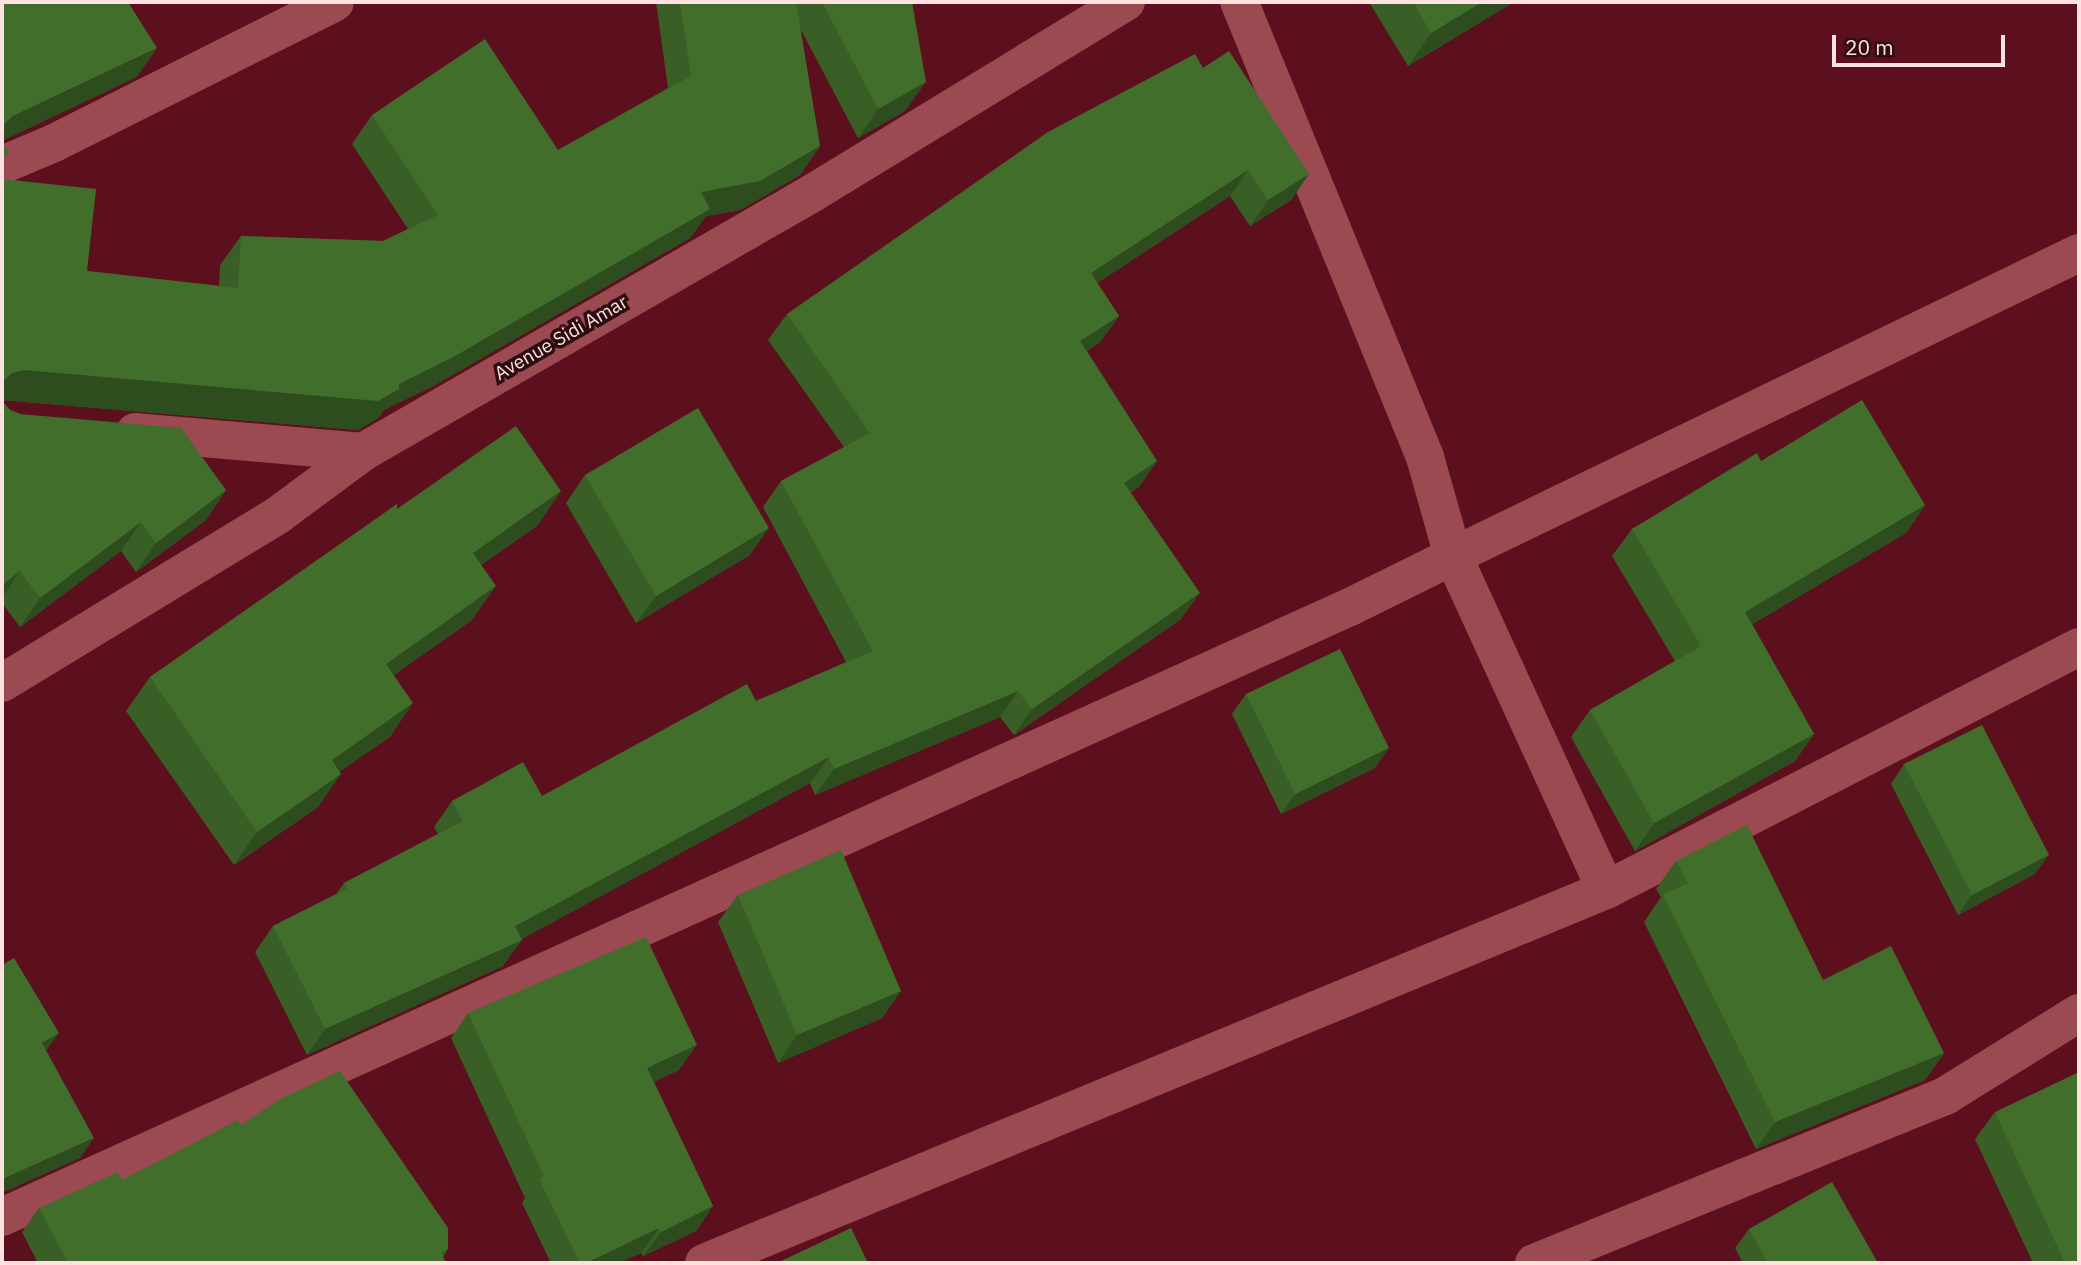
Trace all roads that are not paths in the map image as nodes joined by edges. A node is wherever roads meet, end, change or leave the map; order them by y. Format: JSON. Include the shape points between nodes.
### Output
{"nodes":[{"id":1,"x":335,"y":2,"type":"edge"},
{"id":2,"x":1126,"y":2,"type":"edge"},
{"id":3,"x":1239,"y":2,"type":"edge"},
{"id":4,"x":293,"y":12,"type":"edge"},
{"id":5,"x":2,"y":165,"type":"edge"},
{"id":6,"x":2079,"y":253,"type":"edge"},
{"id":7,"x":99,"y":429,"type":"edge"},
{"id":8,"x":363,"y":452,"type":"junction"},
{"id":9,"x":1453,"y":556,"type":"junction"},
{"id":10,"x":2079,"y":647,"type":"edge"},
{"id":11,"x":2,"y":682,"type":"edge"},
{"id":12,"x":1606,"y":890,"type":"junction"},
{"id":13,"x":2079,"y":1013,"type":"edge"},
{"id":14,"x":2,"y":1217,"type":"edge"},
{"id":15,"x":704,"y":1263,"type":"edge"},
{"id":16,"x":1534,"y":1263,"type":"edge"}],
"edges":[{"from":1,"to":4,"type":"street"},
{"from":2,"to":8,"type":"street","name":"Avenue Sidi Amar","via":[[811,194]]},
{"from":3,"to":9,"type":"street","via":[[1426,457]]},
{"from":4,"to":5,"type":"street","via":[[54,143]]},
{"from":6,"to":9,"type":"street"},
{"from":7,"to":8,"type":"street"},
{"from":8,"to":11,"type":"street","name":"Avenue Sidi Amar","via":[[278,515]]},
{"from":9,"to":12,"type":"street"},
{"from":9,"to":14,"type":"street","via":[[1337,613]]},
{"from":10,"to":12,"type":"street"},
{"from":12,"to":15,"type":"street"},
{"from":13,"to":16,"type":"street","via":[[1945,1096]]}]}
